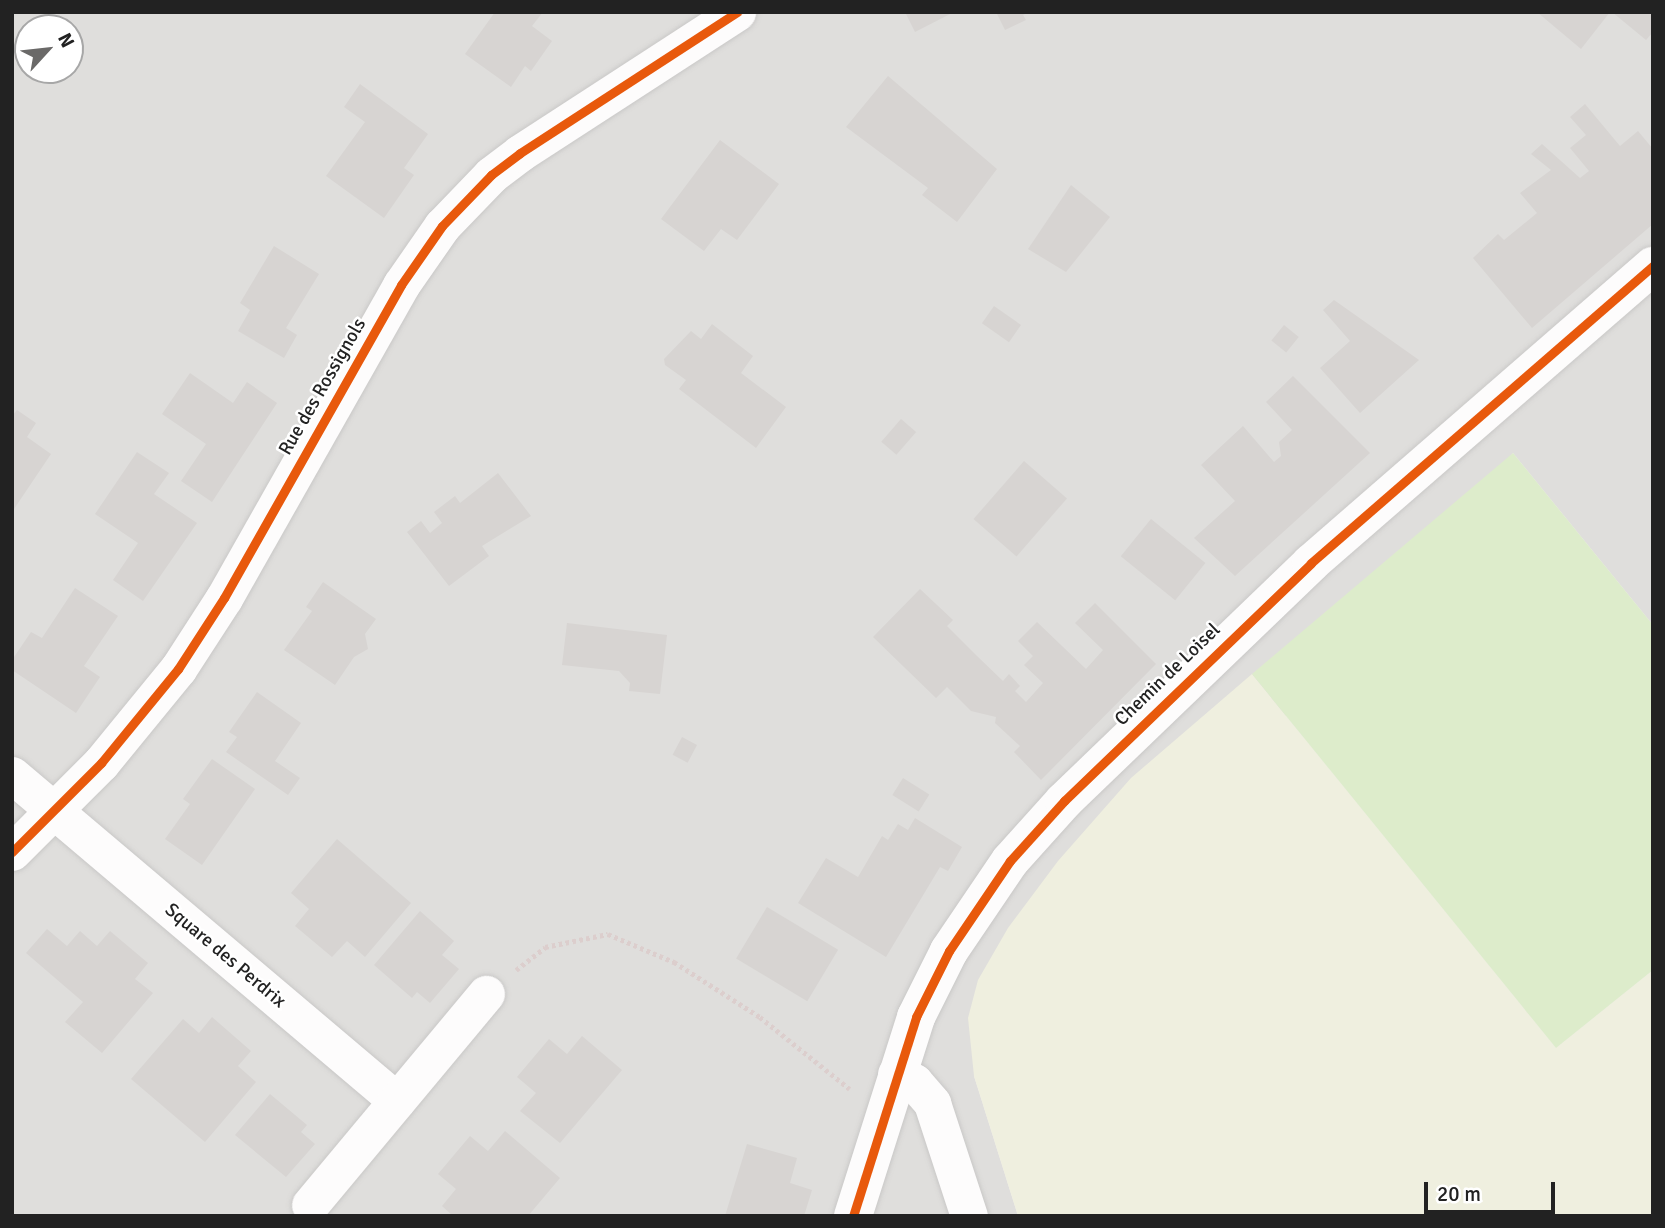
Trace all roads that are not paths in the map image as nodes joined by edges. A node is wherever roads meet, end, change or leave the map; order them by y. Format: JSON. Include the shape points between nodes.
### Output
{"nodes":[{"id":1,"x":737,"y":12,"type":"edge"},
{"id":2,"x":1653,"y":266,"type":"edge"},
{"id":3,"x":12,"y":775,"type":"edge"},
{"id":4,"x":53,"y":812,"type":"junction"},
{"id":5,"x":12,"y":852,"type":"edge"},
{"id":6,"x":486,"y":994,"type":"road end"},
{"id":7,"x":896,"y":1074,"type":"junction"},
{"id":8,"x":397,"y":1101,"type":"junction"},
{"id":9,"x":310,"y":1205,"type":"dead end"},
{"id":10,"x":853,"y":1216,"type":"edge"},
{"id":11,"x":969,"y":1216,"type":"edge"}],
"edges":[{"from":1,"to":4,"type":"street","name":"Rue des Rossignols","via":[[520,153],[491,175],[442,226],[401,285],[224,598],[178,669],[130,732]]},
{"from":2,"to":7,"type":"street","name":"Chemin de Loisel","via":[[1381,499],[1064,801],[1010,861],[963,928],[930,985]]},
{"from":3,"to":4,"type":"street","name":"Square des Perdrix"},
{"from":4,"to":5,"type":"street","name":"Rue des Rossignols"},
{"from":4,"to":8,"type":"street","name":"Square des Perdrix"},
{"from":6,"to":8,"type":"street"},
{"from":7,"to":10,"type":"street","name":"Chemin de Loisel"},
{"from":7,"to":11,"type":"street","via":[[914,1082],[932,1103]]},
{"from":8,"to":9,"type":"street"}]}
